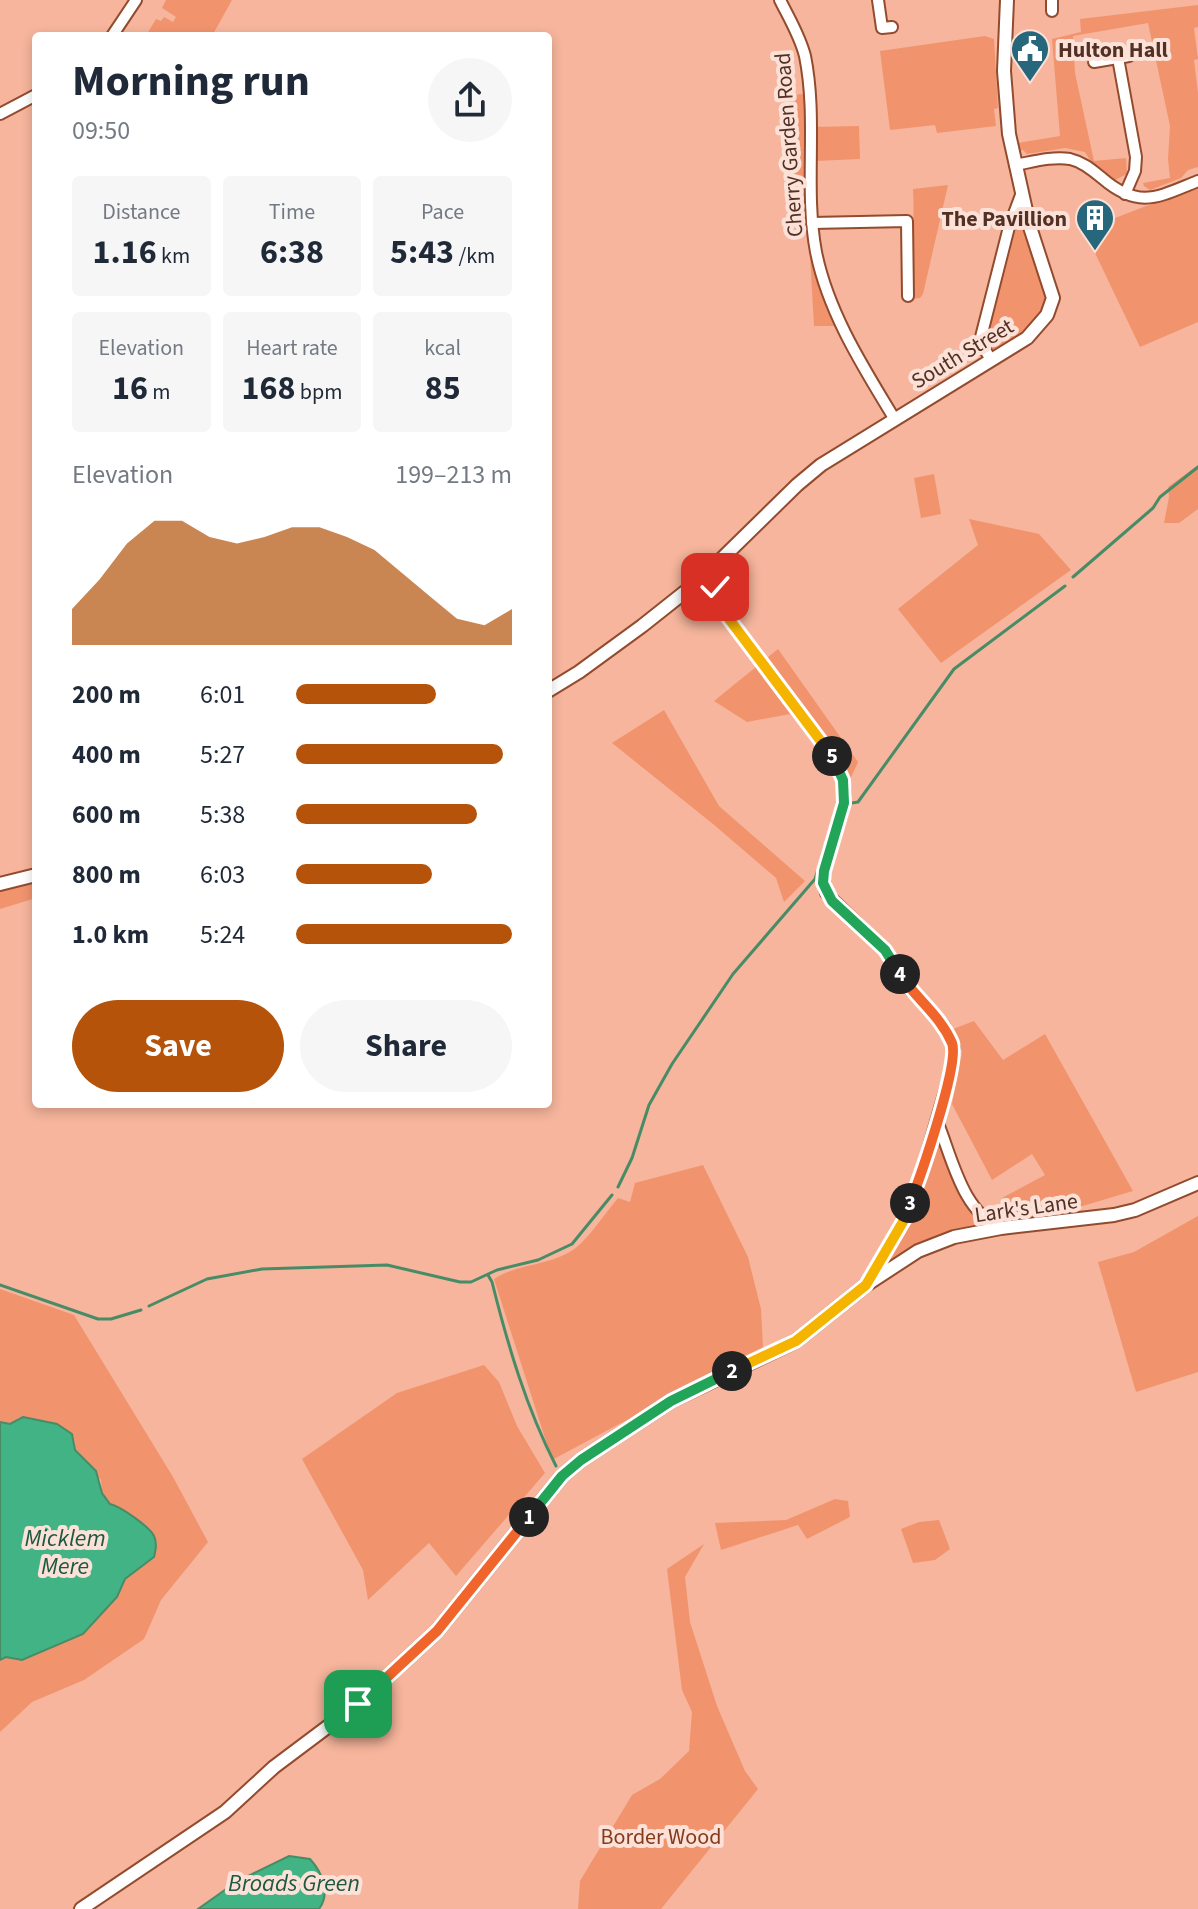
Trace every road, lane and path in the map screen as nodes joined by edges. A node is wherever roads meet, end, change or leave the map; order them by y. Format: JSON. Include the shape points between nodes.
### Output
{"nodes":[{"id":1,"x":136,"y":0,"type":"edge"},
{"id":2,"x":780,"y":0,"type":"edge"},
{"id":3,"x":878,"y":0,"type":"edge"},
{"id":4,"x":1007,"y":0,"type":"edge"},
{"id":5,"x":892,"y":27,"type":"dead end"},
{"id":6,"x":115,"y":32,"type":"edge"},
{"id":7,"x":1094,"y":62,"type":"dead end"},
{"id":8,"x":32,"y":97,"type":"edge"},
{"id":9,"x":0,"y":114,"type":"edge"},
{"id":10,"x":1015,"y":165,"type":"junction"},
{"id":11,"x":1198,"y":181,"type":"edge"},
{"id":12,"x":1125,"y":194,"type":"junction"},
{"id":13,"x":1021,"y":195,"type":"junction"},
{"id":14,"x":812,"y":223,"type":"junction"},
{"id":15,"x":908,"y":296,"type":"dead end"},
{"id":16,"x":991,"y":360,"type":"junction"},
{"id":17,"x":894,"y":418,"type":"junction"},
{"id":18,"x":718,"y":564,"type":"junction"},
{"id":19,"x":685,"y":592,"type":"junction"},
{"id":20,"x":717,"y":603,"type":"junction"},
{"id":21,"x":552,"y":688,"type":"edge"},
{"id":22,"x":32,"y":876,"type":"edge"},
{"id":23,"x":0,"y":884,"type":"edge"},
{"id":24,"x":937,"y":1120,"type":"junction"},
{"id":25,"x":1198,"y":1183,"type":"edge"},
{"id":26,"x":1001,"y":1228,"type":"junction"},
{"id":27,"x":866,"y":1285,"type":"junction"},
{"id":28,"x":81,"y":1909,"type":"edge"}],
"edges":[{"from":1,"to":6,"type":"street"},
{"from":2,"to":14,"type":"street","name":"Cherry Garden Road","via":[[805,56]]},
{"from":3,"to":5,"type":"street","via":[[882,28]]},
{"from":4,"to":10,"type":"street","name":"South Street","via":[[1004,71]]},
{"from":7,"to":12,"type":"street","via":[[1123,57],[1136,157]]},
{"from":8,"to":9,"type":"street"},
{"from":10,"to":12,"type":"street","via":[[1071,159]]},
{"from":10,"to":13,"type":"street","name":"South Street"},
{"from":11,"to":12,"type":"street","via":[[1155,199]]},
{"from":13,"to":16,"type":"street","via":[[980,341]]},
{"from":13,"to":16,"type":"street","name":"South Street","via":[[1053,298],[1039,327]]},
{"from":14,"to":15,"type":"street","via":[[907,221]]},
{"from":14,"to":17,"type":"street","name":"Cherry Garden Road","via":[[821,270],[851,346]]},
{"from":16,"to":17,"type":"street","name":"South Street"},
{"from":17,"to":18,"type":"street","name":"South Street","via":[[821,465]]},
{"from":18,"to":19,"type":"street","name":"South Street"},
{"from":18,"to":20,"type":"street"},
{"from":19,"to":20,"type":"street"},
{"from":19,"to":21,"type":"street","name":"South Street"},
{"from":20,"to":24,"type":"street","via":[[833,758],[843,780],[844,803],[823,883],[832,901],[885,950],[908,987],[944,1026],[954,1048]]},
{"from":22,"to":23,"type":"street"},
{"from":24,"to":26,"type":"street","via":[[970,1204]]},
{"from":24,"to":27,"type":"street","via":[[904,1220]]},
{"from":25,"to":26,"type":"street","name":"Lark's Lane","via":[[1114,1215]]},
{"from":26,"to":27,"type":"street","name":"Lark's Lane","via":[[918,1251]]},
{"from":27,"to":28,"type":"street","name":"Lark's Lane","via":[[796,1341],[671,1401],[581,1460],[562,1476],[437,1631],[358,1704],[274,1767],[225,1812]]}]}
